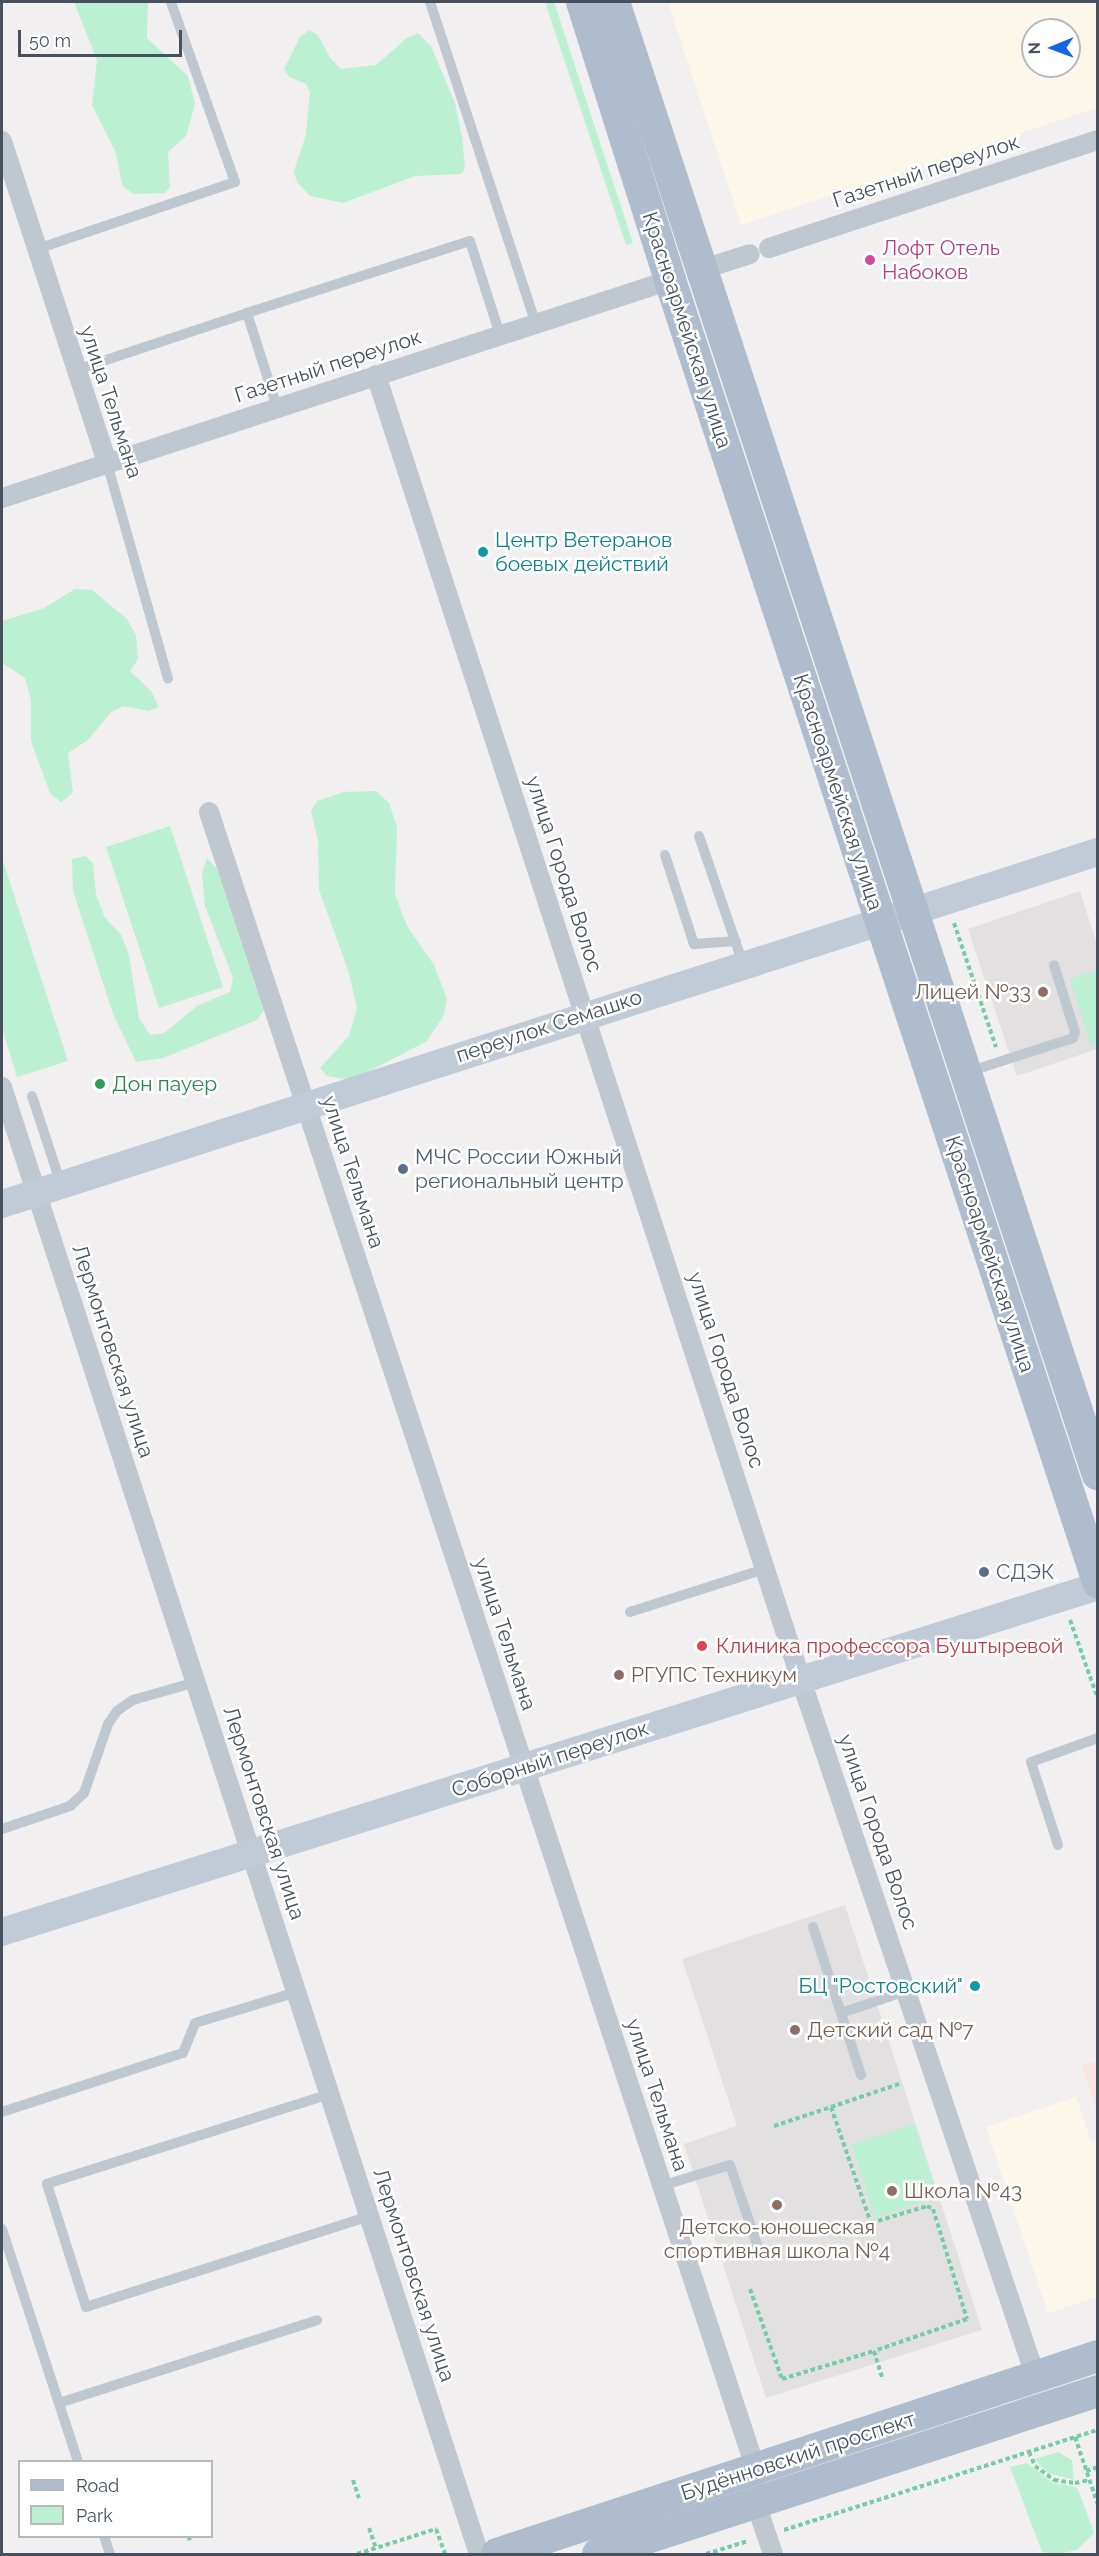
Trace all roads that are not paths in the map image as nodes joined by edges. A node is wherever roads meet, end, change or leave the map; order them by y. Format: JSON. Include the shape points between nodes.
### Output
{"nodes":[{"id":1,"x":171,"y":2,"type":"edge"},
{"id":2,"x":430,"y":2,"type":"edge"},
{"id":3,"x":582,"y":2,"type":"edge"},
{"id":4,"x":614,"y":2,"type":"edge"},
{"id":5,"x":1098,"y":140,"type":"edge"},
{"id":6,"x":2,"y":141,"type":"edge"},
{"id":7,"x":37,"y":249,"type":"junction"},
{"id":8,"x":699,"y":270,"type":"junction"},
{"id":9,"x":669,"y":280,"type":"junction"},
{"id":10,"x":247,"y":313,"type":"junction"},
{"id":11,"x":536,"y":324,"type":"junction"},
{"id":12,"x":500,"y":335,"type":"junction"},
{"id":13,"x":76,"y":370,"type":"junction"},
{"id":14,"x":376,"y":375,"type":"junction"},
{"id":15,"x":277,"y":407,"type":"junction"},
{"id":16,"x":106,"y":463,"type":"junction"},
{"id":17,"x":2,"y":498,"type":"edge"},
{"id":18,"x":168,"y":680,"type":"dead end"},
{"id":19,"x":209,"y":812,"type":"dead end"},
{"id":20,"x":699,"y":836,"type":"dead end"},
{"id":21,"x":665,"y":855,"type":"dead end"},
{"id":22,"x":1096,"y":856,"type":"edge"},
{"id":23,"x":912,"y":913,"type":"junction"},
{"id":24,"x":881,"y":923,"type":"junction"},
{"id":25,"x":739,"y":953,"type":"junction"},
{"id":26,"x":1054,"y":966,"type":"dead end"},
{"id":27,"x":585,"y":1015,"type":"junction"},
{"id":28,"x":965,"y":1074,"type":"junction"},
{"id":29,"x":2,"y":1087,"type":"edge"},
{"id":30,"x":32,"y":1096,"type":"dead end"},
{"id":31,"x":306,"y":1105,"type":"junction"},
{"id":32,"x":49,"y":1189,"type":"junction"},
{"id":33,"x":2,"y":1204,"type":"edge"},
{"id":34,"x":1098,"y":1475,"type":"edge"},
{"id":35,"x":765,"y":1569,"type":"junction"},
{"id":36,"x":1098,"y":1584,"type":"edge"},
{"id":37,"x":630,"y":1612,"type":"dead end"},
{"id":38,"x":801,"y":1679,"type":"junction"},
{"id":39,"x":196,"y":1682,"type":"junction"},
{"id":40,"x":1098,"y":1738,"type":"edge"},
{"id":41,"x":524,"y":1767,"type":"junction"},
{"id":42,"x":2,"y":1830,"type":"edge"},
{"id":43,"x":1058,"y":1845,"type":"dead end"},
{"id":44,"x":252,"y":1854,"type":"junction"},
{"id":45,"x":813,"y":1927,"type":"dead end"},
{"id":46,"x":2,"y":1932,"type":"edge"},
{"id":47,"x":906,"y":1991,"type":"junction"},
{"id":48,"x":297,"y":1992,"type":"junction"},
{"id":49,"x":841,"y":2013,"type":"junction"},
{"id":50,"x":861,"y":2075,"type":"dead end"},
{"id":51,"x":330,"y":2094,"type":"junction"},
{"id":52,"x":2,"y":2112,"type":"edge"},
{"id":53,"x":661,"y":2186,"type":"junction"},
{"id":54,"x":370,"y":2216,"type":"junction"},
{"id":55,"x":2,"y":2229,"type":"edge"},
{"id":56,"x":761,"y":2256,"type":"dead end"},
{"id":57,"x":317,"y":2320,"type":"dead end"},
{"id":58,"x":1098,"y":2356,"type":"edge"},
{"id":59,"x":1036,"y":2378,"type":"junction"},
{"id":60,"x":1098,"y":2391,"type":"edge"},
{"id":61,"x":59,"y":2403,"type":"junction"},
{"id":62,"x":77,"y":2460,"type":"edge"},
{"id":63,"x":756,"y":2470,"type":"junction"},
{"id":64,"x":756,"y":2504,"type":"junction"},
{"id":65,"x":105,"y":2538,"type":"edge"},
{"id":66,"x":110,"y":2554,"type":"edge"},
{"id":67,"x":479,"y":2554,"type":"edge"},
{"id":68,"x":497,"y":2554,"type":"edge"},
{"id":69,"x":598,"y":2554,"type":"edge"},
{"id":70,"x":773,"y":2554,"type":"edge"}],
"edges":[{"from":1,"to":7,"type":"lane","via":[[235,182]]},
{"from":2,"to":11,"type":"lane"},
{"from":3,"to":9,"type":"main road","name":"Красноармейская улица"},
{"from":4,"to":8,"type":"main road","name":"Красноармейская улица"},
{"from":5,"to":8,"type":"street","name":"Газетный переулок"},
{"from":6,"to":7,"type":"street","name":"улица Тельмана"},
{"from":7,"to":13,"type":"street","name":"улица Тельмана"},
{"from":8,"to":23,"type":"main road","name":"Красноармейская улица"},
{"from":9,"to":11,"type":"street","name":"Газетный переулок"},
{"from":9,"to":24,"type":"main road","name":"Красноармейская улица"},
{"from":10,"to":12,"type":"lane","via":[[470,241]]},
{"from":10,"to":13,"type":"lane"},
{"from":10,"to":15,"type":"lane"},
{"from":11,"to":12,"type":"street","name":"Газетный переулок"},
{"from":12,"to":14,"type":"street","name":"Газетный переулок"},
{"from":13,"to":16,"type":"street","name":"улица Тельмана"},
{"from":14,"to":15,"type":"street","name":"Газетный переулок"},
{"from":14,"to":27,"type":"street","name":"улица Города Волос"},
{"from":15,"to":16,"type":"street","name":"Газетный переулок"},
{"from":16,"to":17,"type":"street","name":"Газетный переулок"},
{"from":16,"to":18,"type":"lane","name":"улица Тельмана"},
{"from":19,"to":31,"type":"street","name":"улица Тельмана"},
{"from":20,"to":25,"type":"lane"},
{"from":21,"to":25,"type":"lane","via":[[694,944]]},
{"from":22,"to":23,"type":"street","name":"переулок Семашко"},
{"from":23,"to":24,"type":"street","name":"переулок Семашко"},
{"from":23,"to":28,"type":"main road","name":"Красноармейская улица"},
{"from":24,"to":25,"type":"street","name":"переулок Семашко"},
{"from":24,"to":36,"type":"main road","name":"Красноармейская улица"},
{"from":25,"to":27,"type":"street","name":"переулок Семашко"},
{"from":26,"to":28,"type":"lane","via":[[1076,1032],[1073,1038]]},
{"from":27,"to":31,"type":"street","name":"переулок Семашко"},
{"from":27,"to":35,"type":"street","name":"улица Города Волос"},
{"from":28,"to":34,"type":"main road","name":"Красноармейская улица"},
{"from":29,"to":32,"type":"street","name":"Лермонтовская улица"},
{"from":30,"to":32,"type":"lane"},
{"from":31,"to":32,"type":"street","name":"переулок Семашко"},
{"from":31,"to":41,"type":"street","name":"улица Тельмана"},
{"from":32,"to":33,"type":"street","name":"переулок Семашко"},
{"from":32,"to":39,"type":"street","name":"Лермонтовская улица"},
{"from":35,"to":37,"type":"lane"},
{"from":35,"to":38,"type":"street","name":"улица Города Волос"},
{"from":36,"to":38,"type":"street","name":"Соборный переулок"},
{"from":38,"to":41,"type":"street","name":"Соборный переулок"},
{"from":38,"to":47,"type":"street","name":"улица Города Волос"},
{"from":39,"to":42,"type":"lane","via":[[133,1700],[117,1711],[108,1724],[84,1793],[70,1806]]},
{"from":39,"to":44,"type":"street","name":"Лермонтовская улица"},
{"from":40,"to":43,"type":"lane","via":[[1031,1762]]},
{"from":41,"to":44,"type":"street","name":"Соборный переулок"},
{"from":41,"to":53,"type":"street","name":"улица Тельмана"},
{"from":44,"to":46,"type":"street","name":"Соборный переулок"},
{"from":44,"to":48,"type":"street","name":"Лермонтовская улица"},
{"from":45,"to":49,"type":"lane"},
{"from":47,"to":49,"type":"lane"},
{"from":47,"to":59,"type":"street","name":"улица Города Волос"},
{"from":48,"to":51,"type":"street","name":"Лермонтовская улица"},
{"from":48,"to":52,"type":"lane","via":[[195,2023],[183,2053]]},
{"from":49,"to":50,"type":"lane"},
{"from":51,"to":54,"type":"street","name":"Лермонтовская улица"},
{"from":51,"to":54,"type":"lane","via":[[47,2184],[86,2307]]},
{"from":53,"to":56,"type":"lane","via":[[730,2166]]},
{"from":53,"to":63,"type":"street","name":"улица Тельмана"},
{"from":54,"to":67,"type":"street","name":"Лермонтовская улица"},
{"from":55,"to":61,"type":"lane"},
{"from":57,"to":61,"type":"lane"},
{"from":58,"to":59,"type":"main road","name":"Будённовский проспект"},
{"from":59,"to":63,"type":"main road","name":"Будённовский проспект"},
{"from":60,"to":64,"type":"main road","name":"Будённовский проспект"},
{"from":61,"to":62,"type":"lane"},
{"from":63,"to":68,"type":"main road","name":"Будённовский проспект"},
{"from":64,"to":69,"type":"main road","name":"Будённовский проспект"},
{"from":64,"to":70,"type":"street"},
{"from":65,"to":66,"type":"lane"}]}
